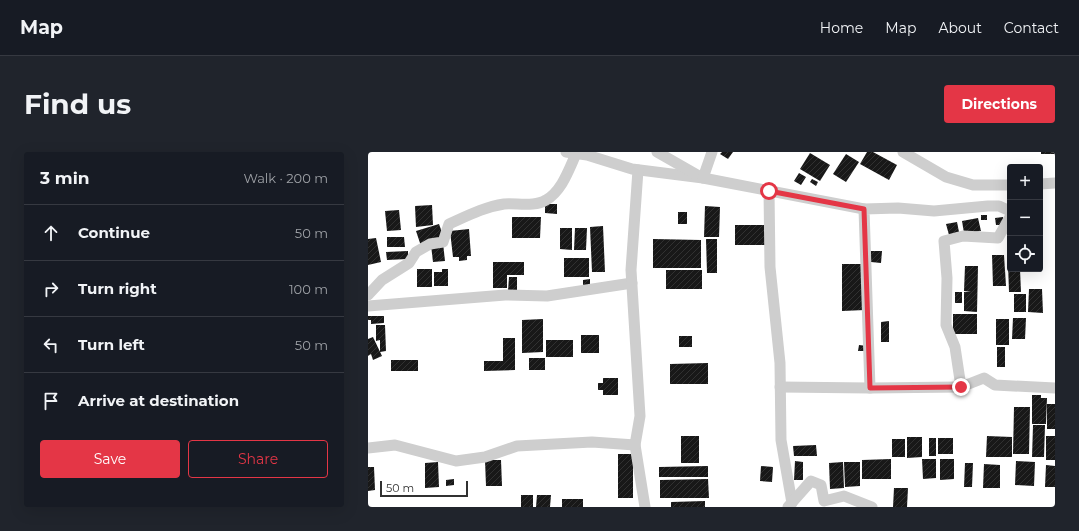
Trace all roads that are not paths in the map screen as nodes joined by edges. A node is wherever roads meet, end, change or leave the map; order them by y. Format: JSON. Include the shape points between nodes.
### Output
{"nodes":[{"id":1,"x":657,"y":152,"type":"edge"},
{"id":2,"x":712,"y":152,"type":"edge"},
{"id":3,"x":903,"y":152,"type":"edge"},
{"id":4,"x":571,"y":153,"type":"edge"},
{"id":5,"x":638,"y":170,"type":"junction"},
{"id":6,"x":703,"y":178,"type":"junction"},
{"id":7,"x":1055,"y":183,"type":"edge"},
{"id":8,"x":1043,"y":184,"type":"edge"},
{"id":9,"x":1007,"y":185,"type":"edge"},
{"id":10,"x":769,"y":191,"type":"junction"},
{"id":11,"x":864,"y":209,"type":"junction"},
{"id":12,"x":1007,"y":210,"type":"edge"},
{"id":13,"x":1007,"y":222,"type":"edge"},
{"id":14,"x":632,"y":283,"type":"junction"},
{"id":15,"x":368,"y":295,"type":"edge"},
{"id":16,"x":368,"y":306,"type":"edge"},
{"id":17,"x":780,"y":387,"type":"junction"},
{"id":18,"x":961,"y":387,"type":"junction"},
{"id":19,"x":870,"y":388,"type":"junction"},
{"id":20,"x":1055,"y":388,"type":"edge"},
{"id":21,"x":635,"y":445,"type":"junction"},
{"id":22,"x":368,"y":448,"type":"edge"},
{"id":23,"x":790,"y":505,"type":"edge"},
{"id":24,"x":645,"y":507,"type":"edge"},
{"id":25,"x":872,"y":507,"type":"edge"}],
"edges":[{"from":1,"to":6,"type":"street"},
{"from":2,"to":6,"type":"street"},
{"from":3,"to":9,"type":"street","via":[[946,177],[973,185]]},
{"from":4,"to":5,"type":"street"},
{"from":4,"to":15,"type":"street","via":[[566,177],[554,194],[546,200],[539,203],[490,207],[449,224],[443,242],[430,244],[416,252],[408,263],[382,280]]},
{"from":5,"to":6,"type":"street"},
{"from":5,"to":14,"type":"street"},
{"from":6,"to":10,"type":"street"},
{"from":7,"to":8,"type":"street"},
{"from":10,"to":11,"type":"street"},
{"from":10,"to":17,"type":"street","via":[[770,267]]},
{"from":11,"to":12,"type":"street","via":[[934,211],[999,206]]},
{"from":11,"to":19,"type":"street"},
{"from":13,"to":18,"type":"street","via":[[998,238],[962,236],[944,241],[947,278],[946,326],[955,347]]},
{"from":14,"to":16,"type":"street","via":[[547,296],[505,295]]},
{"from":14,"to":21,"type":"street","via":[[640,416]]},
{"from":17,"to":19,"type":"street"},
{"from":17,"to":23,"type":"street","via":[[781,440]]},
{"from":18,"to":19,"type":"street"},
{"from":18,"to":20,"type":"street","via":[[984,378],[995,385]]},
{"from":21,"to":22,"type":"street","via":[[592,442],[517,446],[485,457],[456,461],[394,445]]},
{"from":21,"to":24,"type":"street"},
{"from":23,"to":25,"type":"street","via":[[811,481],[820,485],[824,501],[844,496]]}]}
